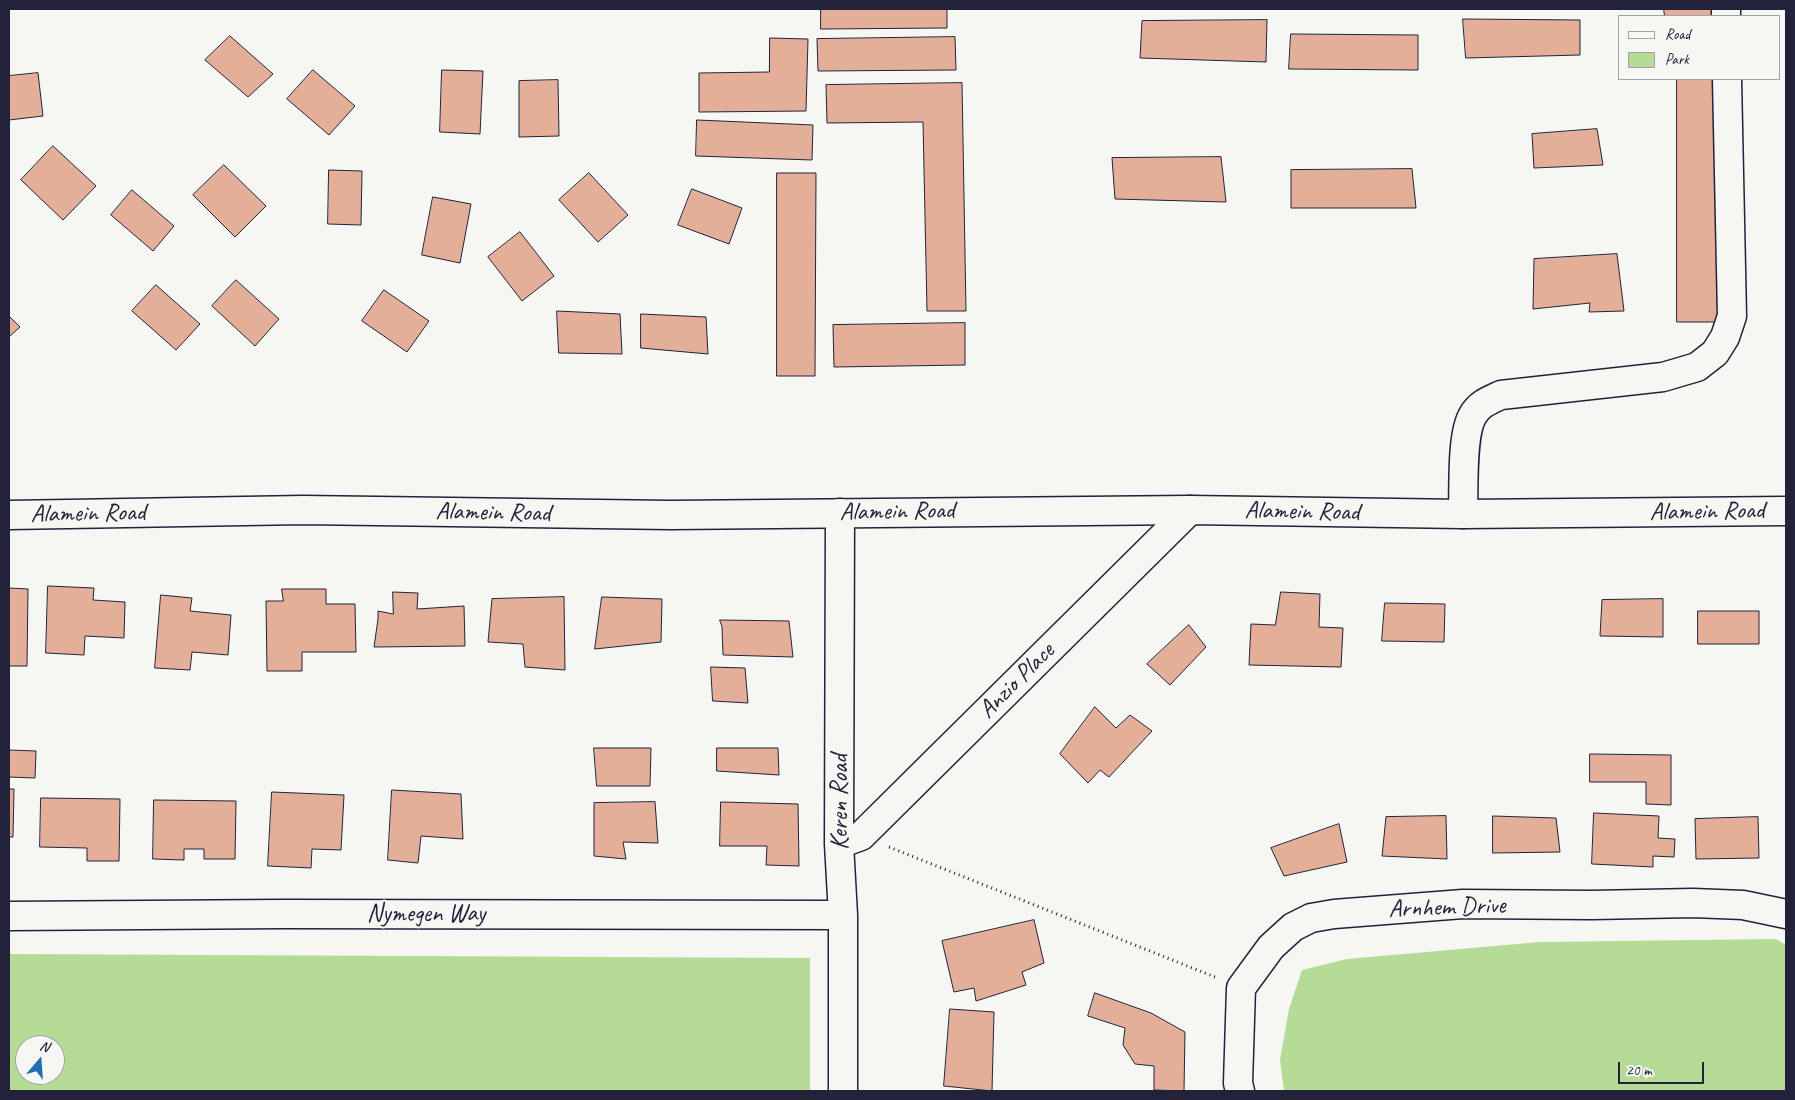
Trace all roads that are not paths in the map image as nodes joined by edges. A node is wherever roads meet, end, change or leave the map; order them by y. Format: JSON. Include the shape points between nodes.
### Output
{"nodes":[{"id":1,"x":1727,"y":80,"type":"edge"},
{"id":2,"x":1190,"y":510,"type":"junction"},
{"id":3,"x":1786,"y":512,"type":"edge"},
{"id":4,"x":840,"y":513,"type":"junction"},
{"id":5,"x":1463,"y":514,"type":"junction"},
{"id":6,"x":9,"y":515,"type":"edge"},
{"id":7,"x":850,"y":840,"type":"junction"},
{"id":8,"x":1786,"y":914,"type":"edge"},
{"id":9,"x":843,"y":915,"type":"junction"},
{"id":10,"x":9,"y":916,"type":"edge"},
{"id":11,"x":843,"y":1091,"type":"edge"},
{"id":12,"x":1240,"y":1091,"type":"edge"}],
"edges":[{"from":1,"to":5,"type":"street","via":[[1732,316],[1725,337],[1715,353],[1697,368],[1663,377],[1501,395],[1484,402],[1473,415],[1466,433]]},
{"from":2,"to":4,"type":"street","name":"Alamein Road"},
{"from":2,"to":5,"type":"street","name":"Alamein Road"},
{"from":2,"to":7,"type":"street","name":"Anzio Place"},
{"from":3,"to":5,"type":"street","name":"Alamein Road"},
{"from":4,"to":6,"type":"street","name":"Alamein Road","via":[[671,515],[303,510]]},
{"from":4,"to":7,"type":"street","name":"Keren Road"},
{"from":7,"to":9,"type":"street","name":"Keren Road"},
{"from":8,"to":12,"type":"street","name":"Arnhem Drive","via":[[1743,905],[1693,902],[1463,904],[1311,918],[1292,928],[1271,947],[1241,988]]},
{"from":9,"to":10,"type":"street","name":"Nymegen Way"},
{"from":9,"to":11,"type":"street","name":"Keren Road"}]}
